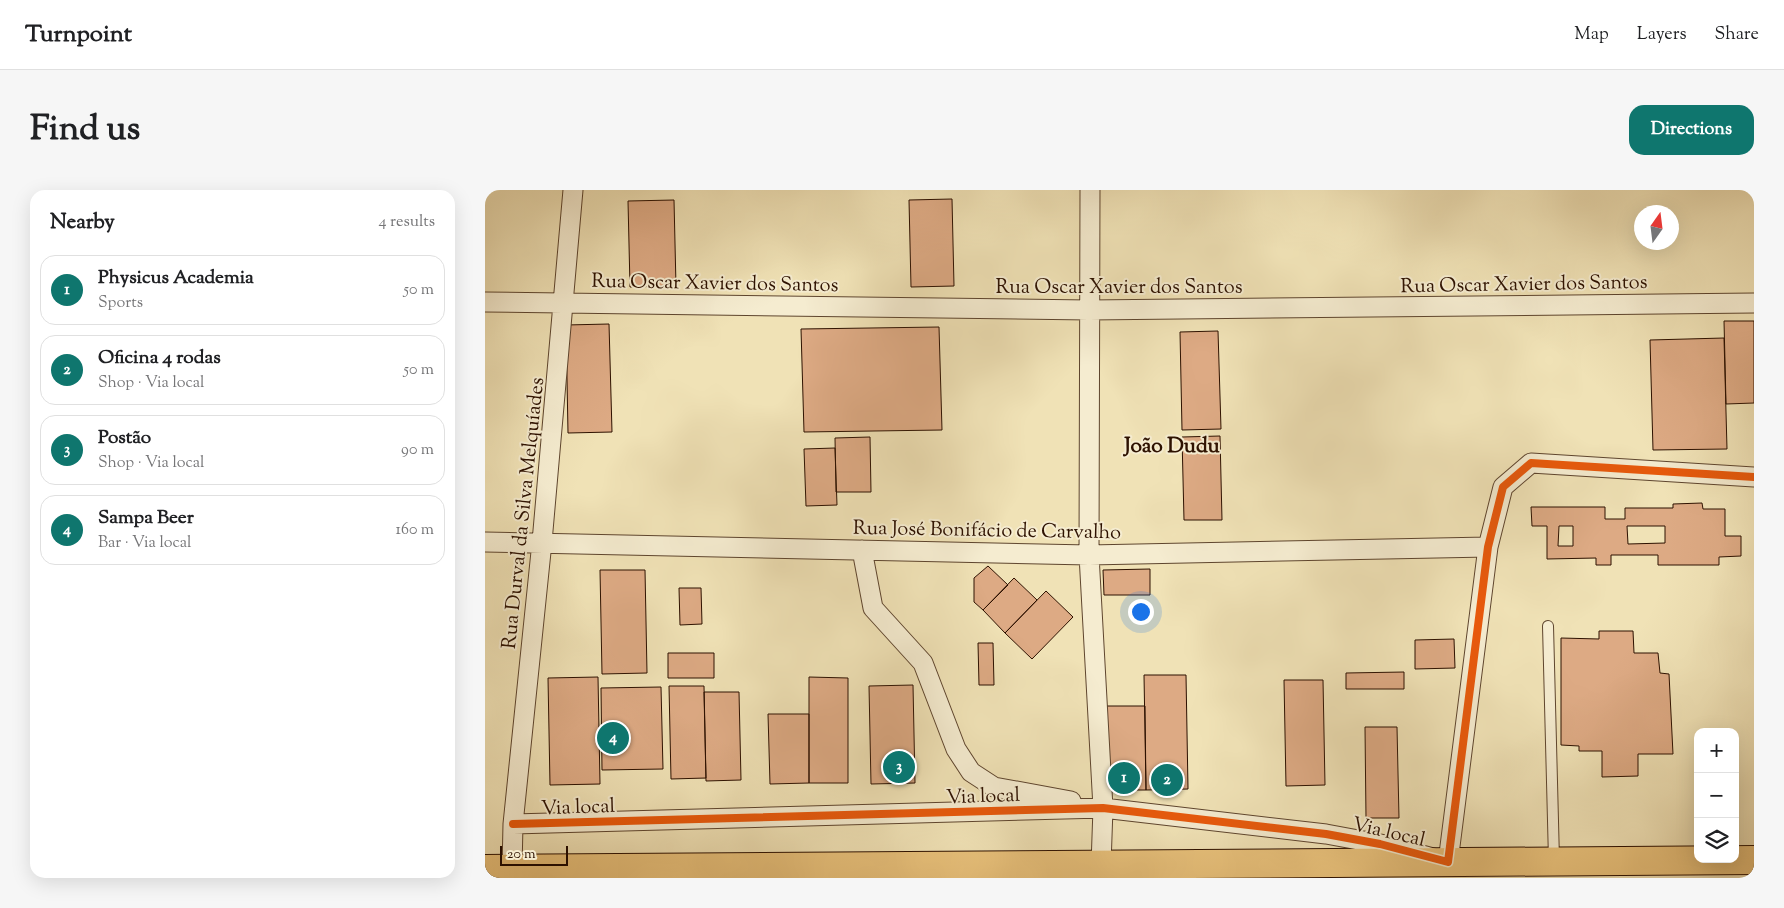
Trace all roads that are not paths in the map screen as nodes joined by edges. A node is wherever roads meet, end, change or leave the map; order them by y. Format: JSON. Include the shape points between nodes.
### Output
{"nodes":[{"id":1,"x":573,"y":190,"type":"edge"},
{"id":2,"x":1090,"y":190,"type":"edge"},
{"id":3,"x":485,"y":302,"type":"edge"},
{"id":4,"x":564,"y":302,"type":"junction"},
{"id":5,"x":1754,"y":303,"type":"edge"},
{"id":6,"x":1089,"y":310,"type":"junction"},
{"id":7,"x":1754,"y":477,"type":"edge"},
{"id":8,"x":485,"y":542,"type":"edge"},
{"id":9,"x":542,"y":542,"type":"junction"},
{"id":10,"x":1488,"y":547,"type":"junction"},
{"id":11,"x":862,"y":550,"type":"junction"},
{"id":12,"x":1089,"y":555,"type":"junction"},
{"id":13,"x":1548,"y":626,"type":"dead end"},
{"id":14,"x":1103,"y":808,"type":"junction"},
{"id":15,"x":513,"y":824,"type":"junction"},
{"id":16,"x":1754,"y":860,"type":"edge"},
{"id":17,"x":1554,"y":861,"type":"junction"},
{"id":18,"x":1448,"y":862,"type":"junction"},
{"id":19,"x":1101,"y":865,"type":"junction"},
{"id":20,"x":512,"y":869,"type":"junction"},
{"id":21,"x":1622,"y":869,"type":"edge"},
{"id":22,"x":485,"y":870,"type":"edge"},
{"id":23,"x":1330,"y":870,"type":"edge"},
{"id":24,"x":647,"y":873,"type":"edge"}],
"edges":[{"from":1,"to":4,"type":"street","name":"Rua Durval da Silva Melquíades"},
{"from":2,"to":6,"type":"street"},
{"from":3,"to":4,"type":"street","name":"Rua Oscar Xavier dos Santos"},
{"from":4,"to":6,"type":"street","name":"Rua Oscar Xavier dos Santos"},
{"from":4,"to":9,"type":"street","name":"Rua Durval da Silva Melquíades"},
{"from":5,"to":6,"type":"street","name":"Rua Oscar Xavier dos Santos"},
{"from":6,"to":12,"type":"street"},
{"from":7,"to":10,"type":"street","via":[[1531,463],[1503,487]]},
{"from":8,"to":9,"type":"street","name":"Rua José Bonifácio de Carvalho"},
{"from":9,"to":11,"type":"street","name":"Rua José Bonifácio de Carvalho"},
{"from":9,"to":15,"type":"street","name":"Rua Durval da Silva Melquíades"},
{"from":10,"to":12,"type":"street","name":"Rua José Bonifácio de Carvalho"},
{"from":10,"to":18,"type":"street"},
{"from":11,"to":12,"type":"street","name":"Rua José Bonifácio de Carvalho"},
{"from":11,"to":14,"type":"street","via":[[873,608],[923,663],[955,749],[971,772],[994,787]]},
{"from":12,"to":14,"type":"street"},
{"from":13,"to":17,"type":"lane"},
{"from":14,"to":15,"type":"street","name":"Via local"},
{"from":14,"to":18,"type":"street","name":"Via local","via":[[1326,834]]},
{"from":14,"to":19,"type":"street"},
{"from":15,"to":20,"type":"street","name":"Rua Durval da Silva Melquíades"},
{"from":16,"to":21,"type":"main road"},
{"from":17,"to":18,"type":"main road"},
{"from":17,"to":21,"type":"main road"},
{"from":18,"to":23,"type":"main road"},
{"from":19,"to":23,"type":"main road"},
{"from":19,"to":24,"type":"main road"},
{"from":20,"to":22,"type":"main road"},
{"from":20,"to":24,"type":"main road"}]}
